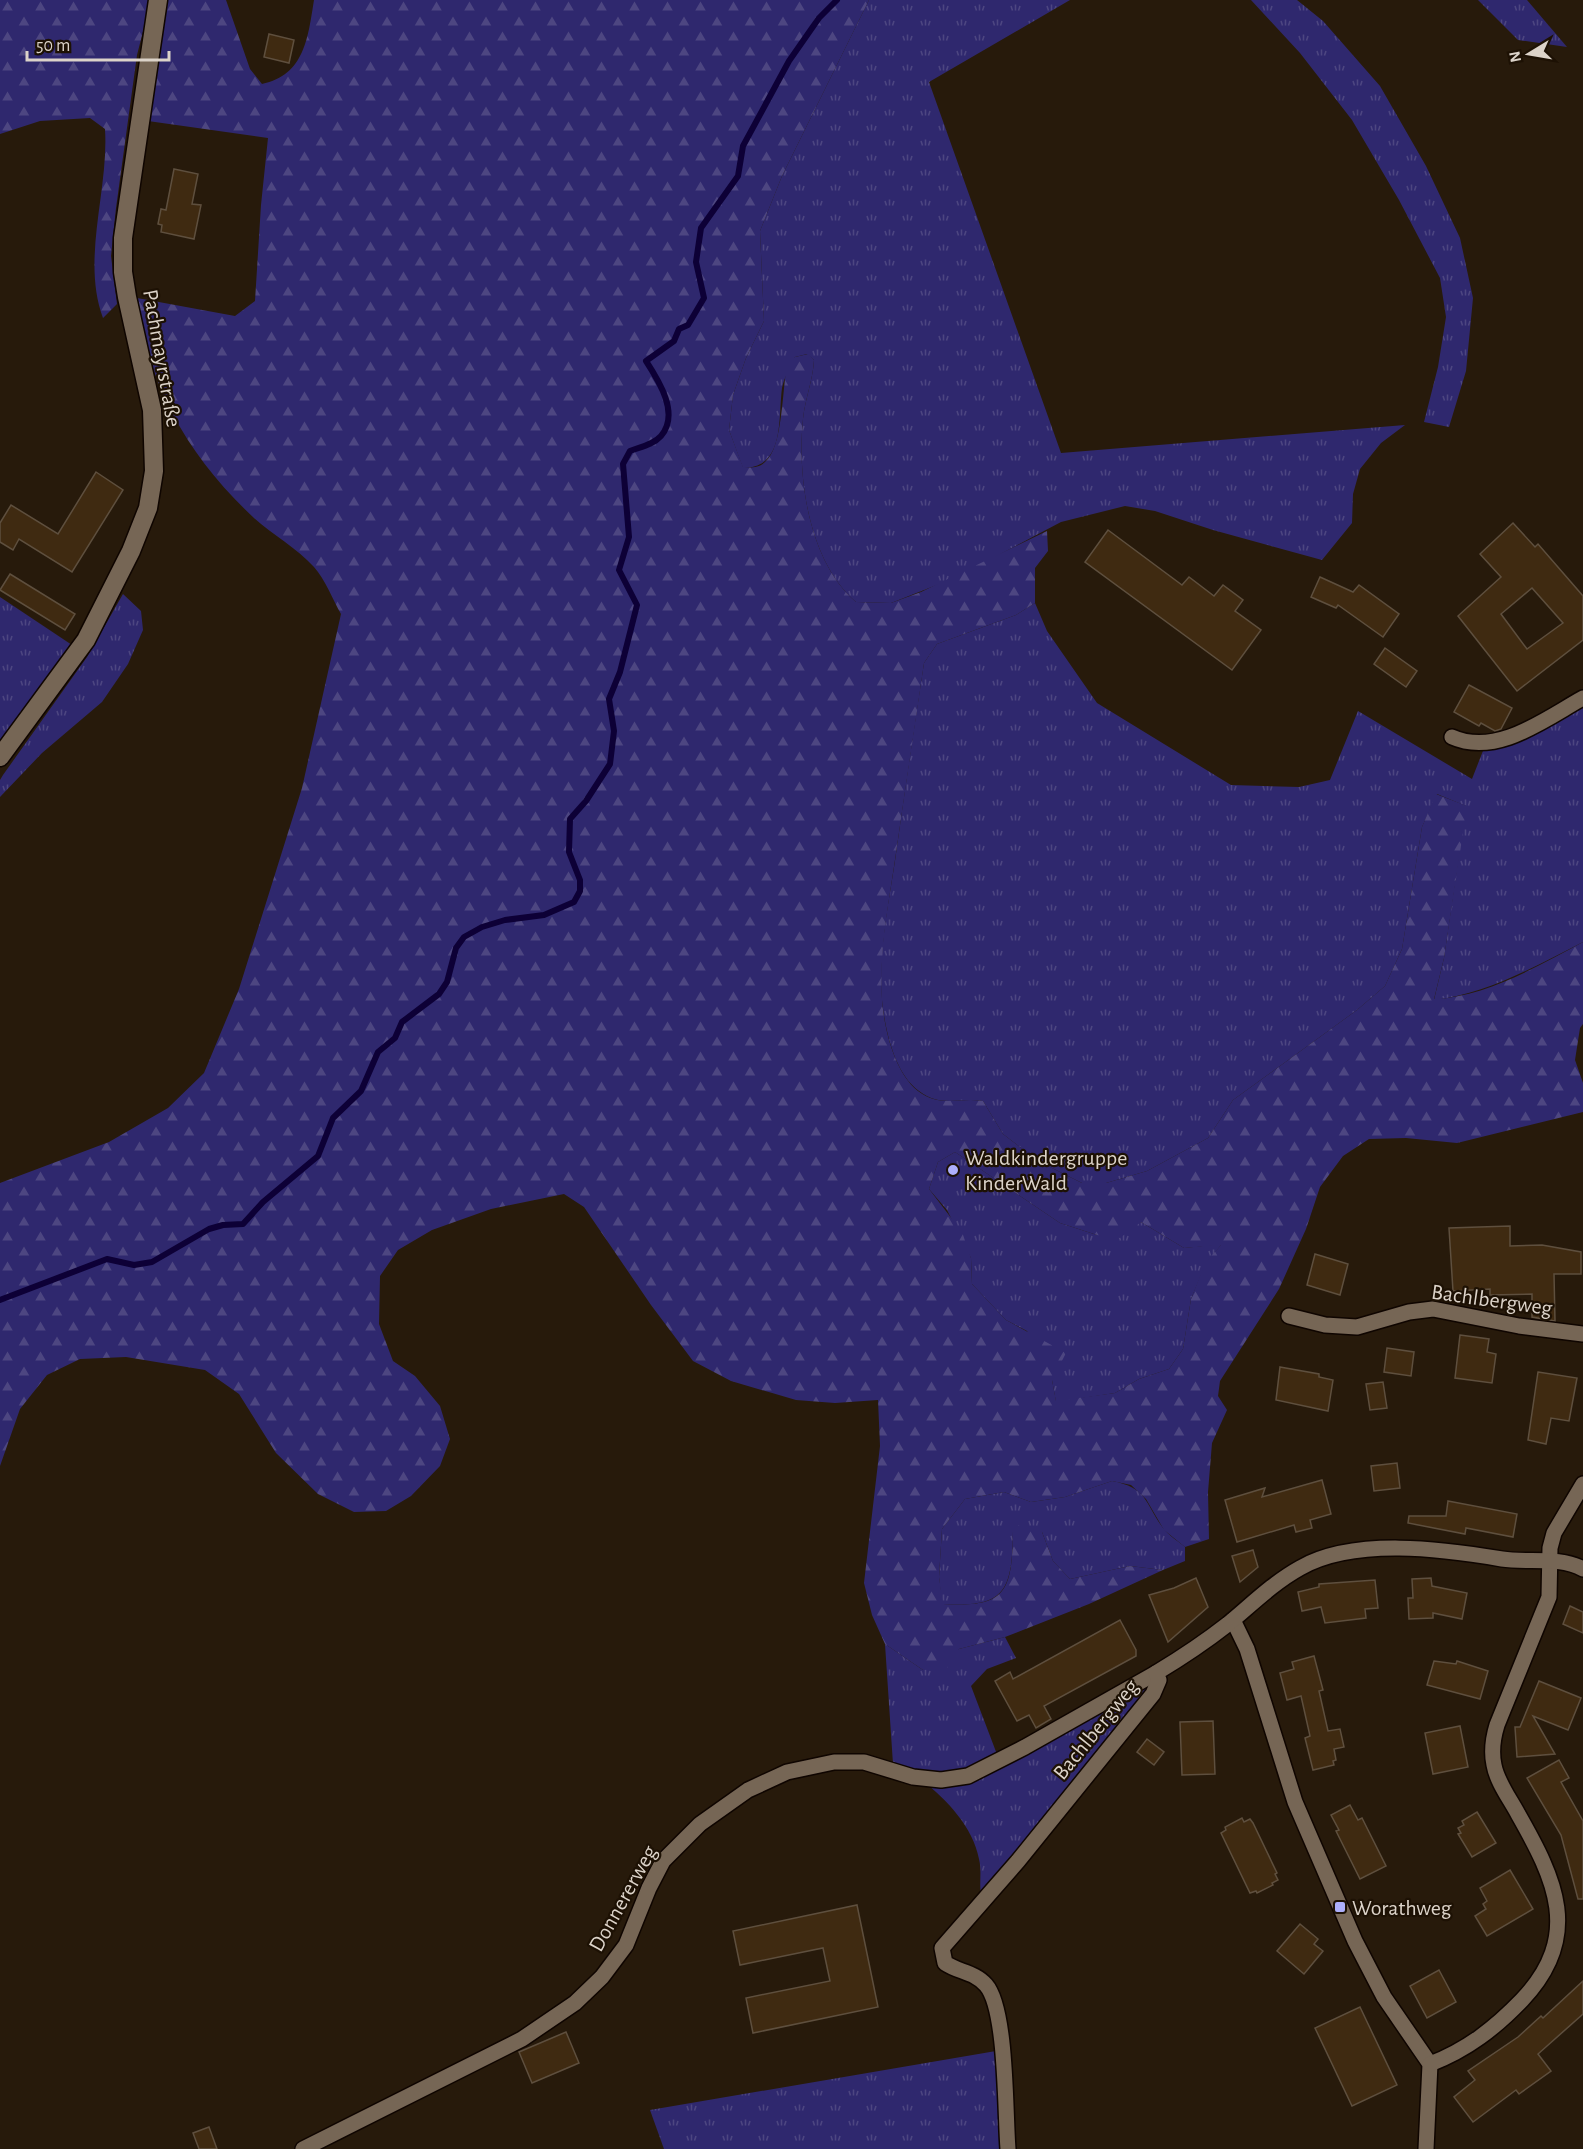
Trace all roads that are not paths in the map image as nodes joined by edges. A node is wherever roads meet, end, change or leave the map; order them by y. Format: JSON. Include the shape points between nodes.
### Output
{"nodes":[{"id":1,"x":158,"y":0,"type":"edge"},
{"id":2,"x":1583,"y":698,"type":"edge"},
{"id":3,"x":1452,"y":737,"type":"dead end"},
{"id":4,"x":0,"y":757,"type":"edge"},
{"id":5,"x":1289,"y":1316,"type":"dead end"},
{"id":6,"x":1583,"y":1334,"type":"edge"},
{"id":7,"x":1583,"y":1484,"type":"edge"},
{"id":8,"x":1550,"y":1562,"type":"junction"},
{"id":9,"x":1583,"y":1569,"type":"edge"},
{"id":10,"x":1233,"y":1620,"type":"junction"},
{"id":11,"x":1156,"y":1673,"type":"junction"},
{"id":12,"x":1430,"y":2064,"type":"junction"},
{"id":13,"x":303,"y":2149,"type":"edge"},
{"id":14,"x":1008,"y":2149,"type":"edge"},
{"id":15,"x":1426,"y":2149,"type":"edge"}],
"edges":[{"from":1,"to":4,"type":"street","name":"Pachmayrstraße","via":[[123,238],[127,297],[152,410],[154,471],[148,508],[86,640]]},
{"from":2,"to":3,"type":"street","via":[[1513,736],[1494,742],[1480,745]]},
{"from":5,"to":6,"type":"street","name":"Bachlbergweg","via":[[1357,1327],[1434,1309]]},
{"from":7,"to":8,"type":"street","via":[[1554,1533]]},
{"from":8,"to":9,"type":"street","name":"Bachlbergweg"},
{"from":8,"to":10,"type":"street","name":"Bachlbergweg","via":[[1431,1549],[1338,1555],[1293,1572]]},
{"from":8,"to":12,"type":"street","via":[[1549,1597],[1497,1725],[1492,1752],[1500,1782],[1551,1876],[1558,1916],[1557,1937],[1544,1969],[1520,2002],[1473,2043]]},
{"from":10,"to":11,"type":"street","name":"Bachlbergweg"},
{"from":10,"to":12,"type":"street","via":[[1247,1648],[1295,1802],[1355,1941],[1384,1997]]},
{"from":11,"to":13,"type":"street","name":"Donnererweg","via":[[968,1776],[941,1780],[913,1777],[864,1762],[834,1762],[787,1772],[748,1790],[700,1824],[663,1861],[626,1945],[575,2003],[522,2039]]},
{"from":11,"to":14,"type":"street","name":"Bachlbergweg","via":[[1159,1680],[1153,1694],[942,1948],[944,1962],[980,1980],[994,1999],[1001,2039]]},
{"from":12,"to":15,"type":"street"}]}
